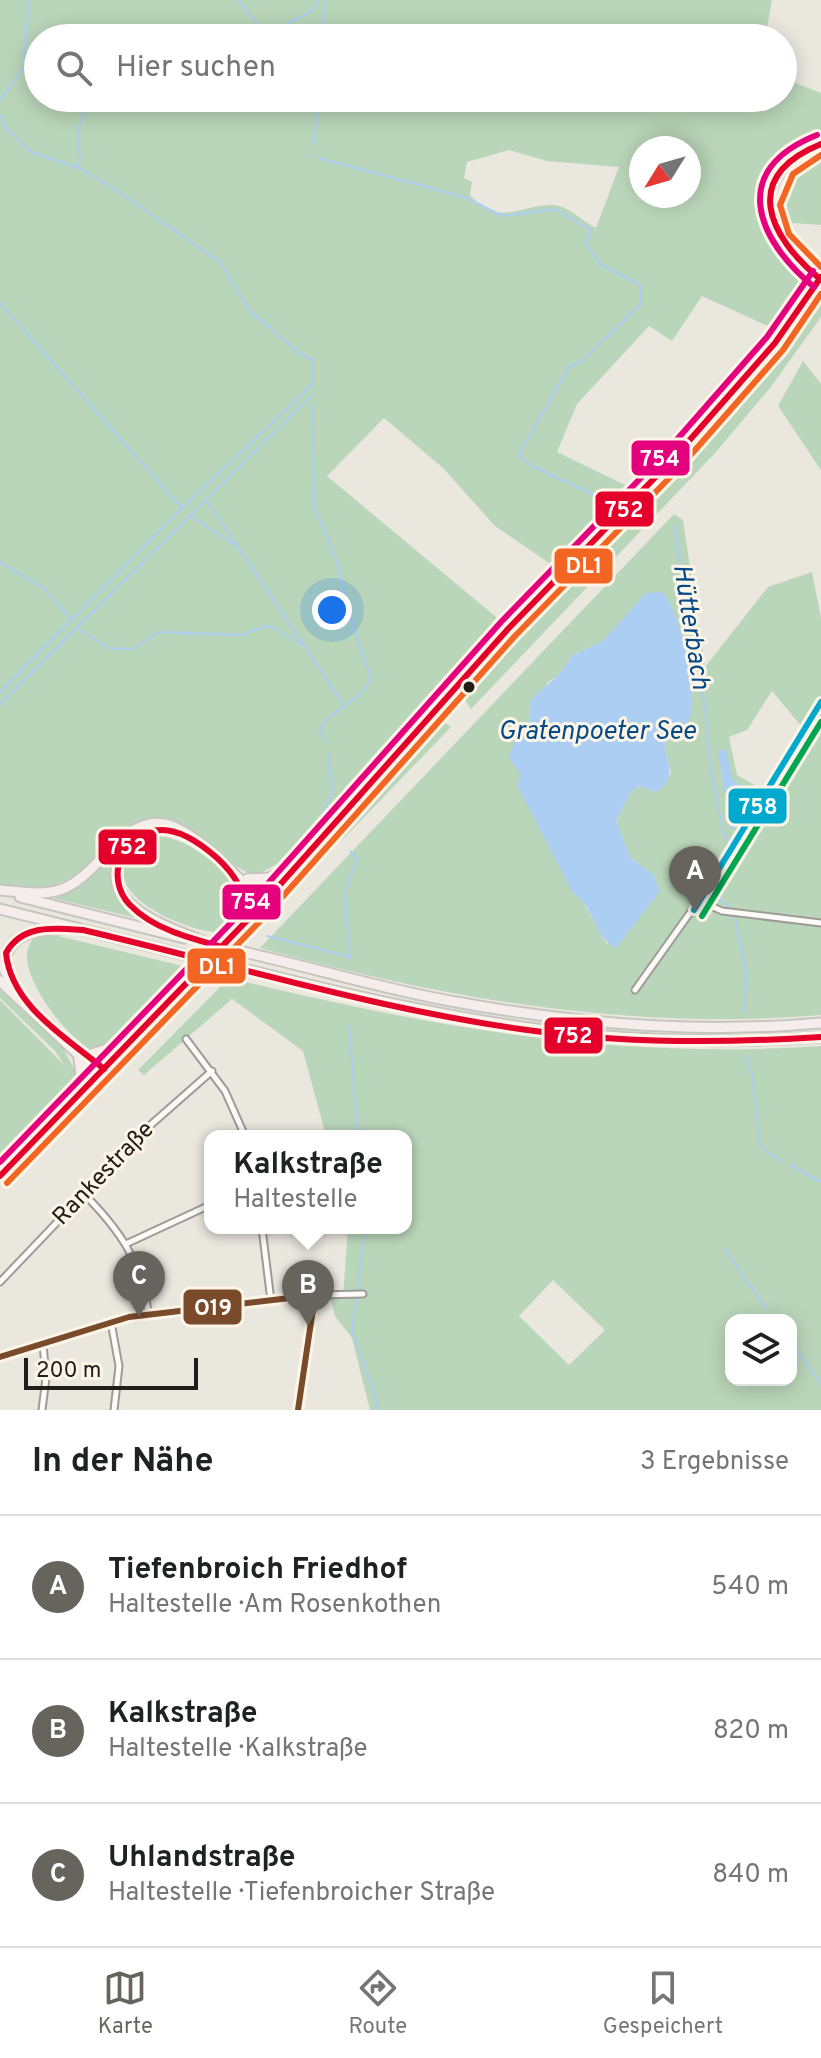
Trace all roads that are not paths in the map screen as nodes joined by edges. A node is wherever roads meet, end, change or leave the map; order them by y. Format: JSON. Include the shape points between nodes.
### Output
{"nodes":[{"id":1,"x":821,"y":144,"type":"edge"},
{"id":2,"x":789,"y":249,"type":"junction"},
{"id":3,"x":821,"y":255,"type":"edge"},
{"id":4,"x":811,"y":259,"type":"junction"},
{"id":5,"x":821,"y":266,"type":"edge"},
{"id":6,"x":820,"y":278,"type":"edge"},
{"id":7,"x":821,"y":702,"type":"edge"},
{"id":8,"x":190,"y":837,"type":"junction"},
{"id":9,"x":296,"y":868,"type":"junction"},
{"id":10,"x":245,"y":881,"type":"junction"},
{"id":11,"x":0,"y":891,"type":"edge"},
{"id":12,"x":267,"y":899,"type":"junction"},
{"id":13,"x":700,"y":901,"type":"junction"},
{"id":14,"x":0,"y":909,"type":"edge"},
{"id":15,"x":248,"y":920,"type":"junction"},
{"id":16,"x":821,"y":923,"type":"edge"},
{"id":17,"x":83,"y":930,"type":"junction"},
{"id":18,"x":207,"y":943,"type":"junction"},
{"id":19,"x":0,"y":981,"type":"edge"},
{"id":20,"x":635,"y":990,"type":"dead end"},
{"id":21,"x":19,"y":999,"type":"junction"},
{"id":22,"x":821,"y":1023,"type":"edge"},
{"id":23,"x":821,"y":1037,"type":"edge"},
{"id":24,"x":186,"y":1039,"type":"dead end"},
{"id":25,"x":131,"y":1041,"type":"junction"},
{"id":26,"x":75,"y":1050,"type":"junction"},
{"id":27,"x":89,"y":1055,"type":"junction"},
{"id":28,"x":212,"y":1071,"type":"junction"},
{"id":29,"x":102,"y":1072,"type":"junction"},
{"id":30,"x":83,"y":1091,"type":"junction"},
{"id":31,"x":243,"y":1130,"type":"edge"},
{"id":32,"x":0,"y":1176,"type":"edge"},
{"id":33,"x":84,"y":1194,"type":"junction"},
{"id":34,"x":204,"y":1208,"type":"edge"},
{"id":35,"x":263,"y":1234,"type":"edge"},
{"id":36,"x":128,"y":1243,"type":"junction"},
{"id":37,"x":0,"y":1282,"type":"edge"},
{"id":38,"x":363,"y":1294,"type":"dead end"},
{"id":39,"x":315,"y":1295,"type":"junction"},
{"id":40,"x":271,"y":1301,"type":"junction"},
{"id":41,"x":148,"y":1313,"type":"junction"},
{"id":42,"x":111,"y":1322,"type":"junction"},
{"id":43,"x":43,"y":1344,"type":"junction"},
{"id":44,"x":0,"y":1357,"type":"edge"},
{"id":45,"x":42,"y":1410,"type":"edge"},
{"id":46,"x":114,"y":1410,"type":"edge"},
{"id":47,"x":298,"y":1410,"type":"edge"}],
"edges":[{"from":1,"to":2,"type":"street","via":[[792,159],[775,181],[772,220]]},
{"from":2,"to":4,"type":"street"},
{"from":2,"to":6,"type":"street"},
{"from":3,"to":4,"type":"street"},
{"from":4,"to":5,"type":"street"},
{"from":6,"to":9,"type":"main road","via":[[752,370],[488,650]]},
{"from":7,"to":13,"type":"street"},
{"from":8,"to":10,"type":"highway"},
{"from":8,"to":11,"type":"highway","via":[[165,825],[138,828],[65,888]]},
{"from":8,"to":18,"type":"highway","via":[[164,830],[132,840],[118,861],[118,887],[141,913]]},
{"from":9,"to":10,"type":"highway"},
{"from":9,"to":12,"type":"main road"},
{"from":10,"to":12,"type":"highway"},
{"from":10,"to":15,"type":"highway"},
{"from":11,"to":18,"type":"highway"},
{"from":12,"to":15,"type":"main road"},
{"from":13,"to":16,"type":"street","via":[[722,911]]},
{"from":13,"to":20,"type":"street"},
{"from":14,"to":17,"type":"highway"},
{"from":15,"to":25,"type":"main road"},
{"from":17,"to":21,"type":"highway","via":[[49,929],[15,940],[3,967]]},
{"from":17,"to":23,"type":"highway","bridge":true,"via":[[420,1011],[532,1031],[677,1042]]},
{"from":18,"to":22,"type":"highway","bridge":true,"via":[[453,1002],[600,1022],[725,1029]]},
{"from":19,"to":21,"type":"highway"},
{"from":21,"to":26,"type":"highway"},
{"from":24,"to":28,"type":"street"},
{"from":25,"to":27,"type":"highway"},
{"from":25,"to":29,"type":"main road"},
{"from":26,"to":27,"type":"highway"},
{"from":26,"to":29,"type":"highway"},
{"from":26,"to":30,"type":"highway"},
{"from":27,"to":29,"type":"highway"},
{"from":28,"to":31,"type":"street"},
{"from":28,"to":33,"type":"street","name":"Rankestraße"},
{"from":29,"to":30,"type":"main road"},
{"from":30,"to":32,"type":"main road"},
{"from":33,"to":36,"type":"street"},
{"from":33,"to":37,"type":"street","name":"Rankestraße"},
{"from":34,"to":36,"type":"street"},
{"from":35,"to":40,"type":"street"},
{"from":36,"to":41,"type":"street"},
{"from":38,"to":39,"type":"street"},
{"from":39,"to":40,"type":"street"},
{"from":39,"to":47,"type":"street"},
{"from":40,"to":41,"type":"street"},
{"from":41,"to":42,"type":"street"},
{"from":42,"to":43,"type":"street"},
{"from":42,"to":46,"type":"street","via":[[119,1366]]},
{"from":43,"to":44,"type":"street"},
{"from":43,"to":45,"type":"street"}]}
